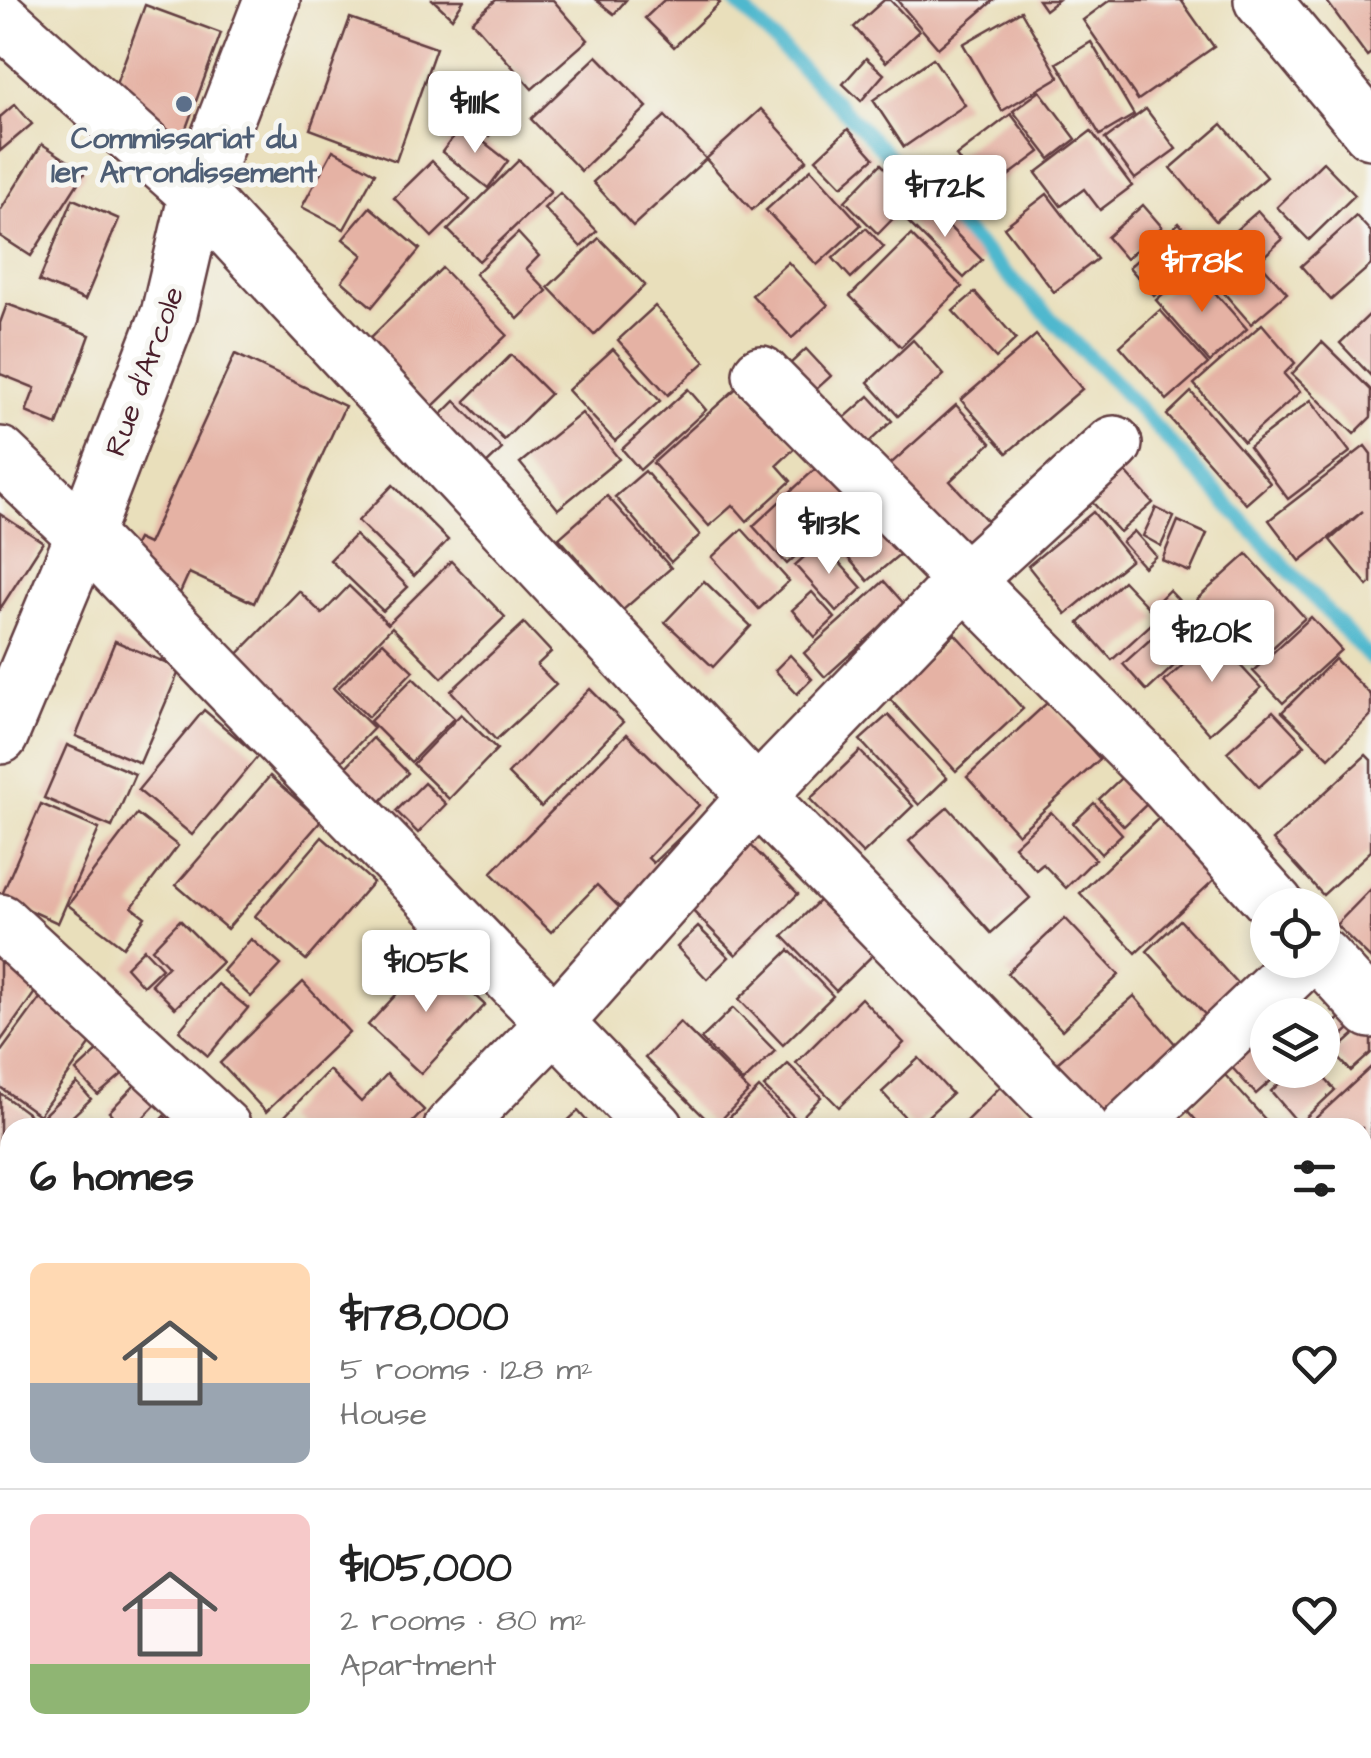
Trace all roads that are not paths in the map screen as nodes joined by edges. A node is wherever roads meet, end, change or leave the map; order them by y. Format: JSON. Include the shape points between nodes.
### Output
{"nodes":[{"id":1,"x":272,"y":0,"type":"edge"},
{"id":2,"x":1262,"y":0,"type":"edge"},
{"id":3,"x":0,"y":18,"type":"edge"},
{"id":4,"x":1371,"y":131,"type":"edge"},
{"id":5,"x":197,"y":194,"type":"junction"},
{"id":6,"x":761,"y":374,"type":"dead end"},
{"id":7,"x":1114,"y":444,"type":"dead end"},
{"id":8,"x":0,"y":454,"type":"edge"},
{"id":9,"x":84,"y":535,"type":"junction"},
{"id":10,"x":965,"y":580,"type":"junction"},
{"id":11,"x":0,"y":736,"type":"edge"},
{"id":12,"x":758,"y":796,"type":"junction"},
{"id":13,"x":1261,"y":888,"type":"edge"},
{"id":14,"x":0,"y":922,"type":"edge"},
{"id":15,"x":1340,"y":976,"type":"edge"},
{"id":16,"x":1285,"y":978,"type":"edge"},
{"id":17,"x":1371,"y":1010,"type":"edge"},
{"id":18,"x":554,"y":1024,"type":"junction"},
{"id":19,"x":212,"y":1118,"type":"edge"},
{"id":20,"x":462,"y":1118,"type":"edge"},
{"id":21,"x":646,"y":1118,"type":"edge"},
{"id":22,"x":1071,"y":1118,"type":"edge"},
{"id":23,"x":1138,"y":1118,"type":"edge"}],
"edges":[{"from":1,"to":5,"type":"street","name":"Rue d'Arcole"},
{"from":2,"to":4,"type":"street"},
{"from":3,"to":5,"type":"street"},
{"from":5,"to":9,"type":"street","name":"Rue d'Arcole","via":[[169,314]]},
{"from":5,"to":12,"type":"street"},
{"from":6,"to":10,"type":"street"},
{"from":7,"to":10,"type":"street"},
{"from":8,"to":9,"type":"street"},
{"from":9,"to":11,"type":"street","name":"Rue d'Arcole"},
{"from":9,"to":18,"type":"street"},
{"from":10,"to":12,"type":"street"},
{"from":10,"to":13,"type":"street"},
{"from":12,"to":18,"type":"street"},
{"from":12,"to":22,"type":"street"},
{"from":14,"to":19,"type":"street"},
{"from":15,"to":17,"type":"street"},
{"from":16,"to":23,"type":"street"},
{"from":18,"to":20,"type":"street"},
{"from":18,"to":21,"type":"street"}]}
